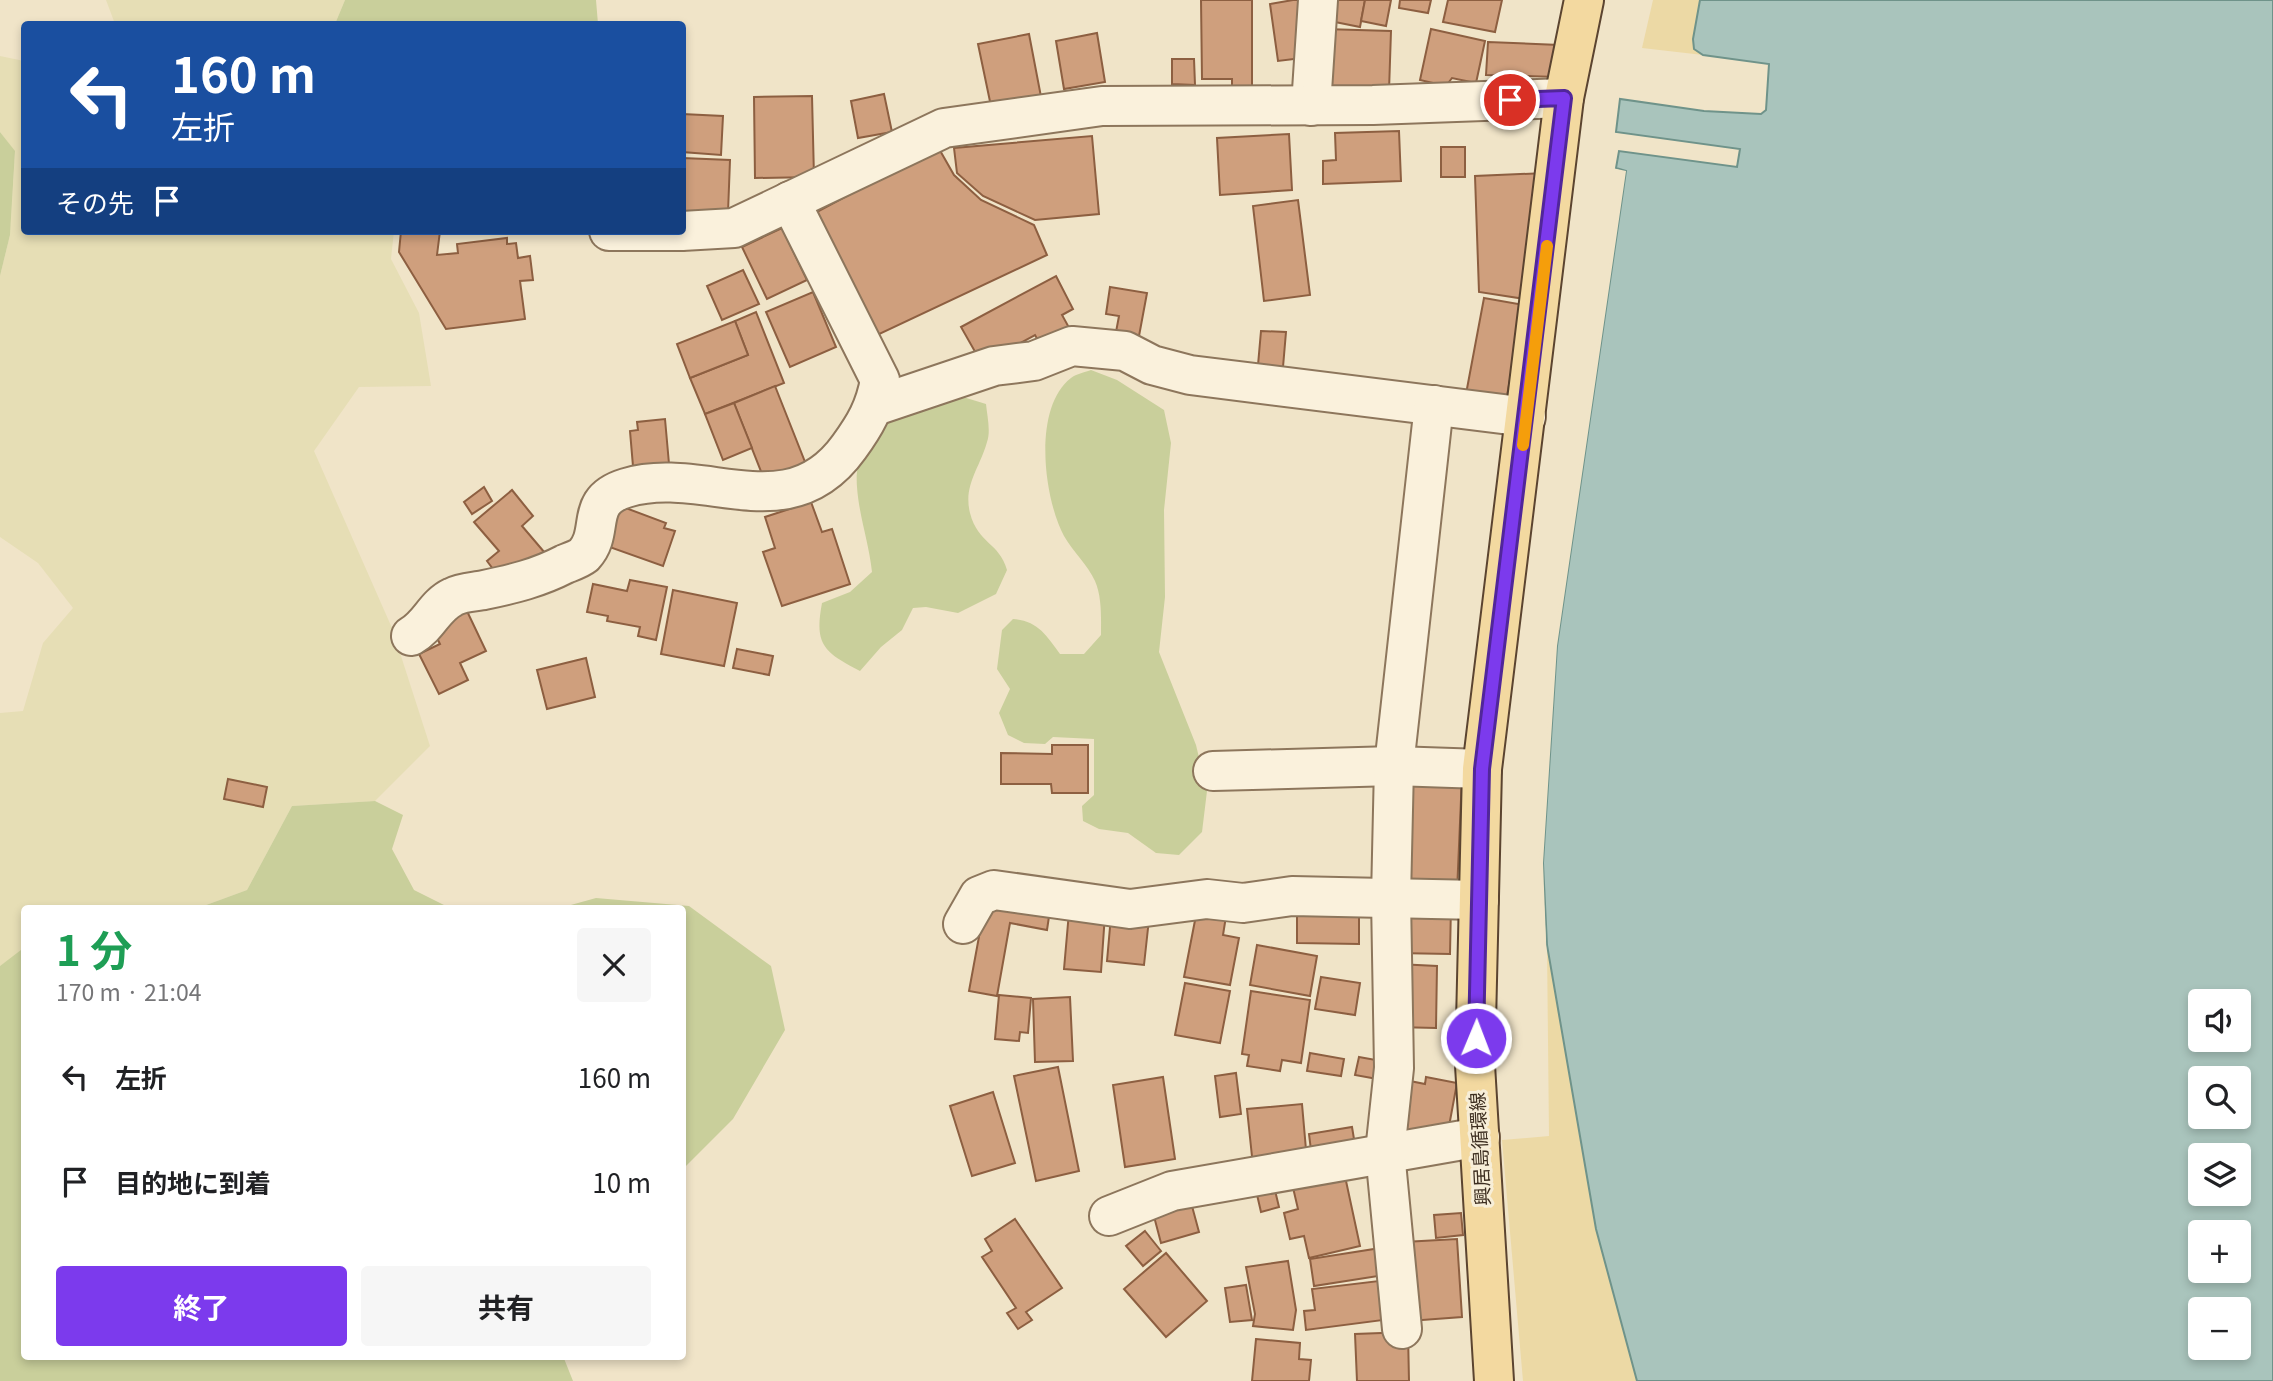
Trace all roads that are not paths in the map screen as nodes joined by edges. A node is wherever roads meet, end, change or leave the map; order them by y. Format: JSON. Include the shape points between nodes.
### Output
{"nodes":[{"id":1,"x":1318,"y":0,"type":"edge"},
{"id":2,"x":1584,"y":0,"type":"edge"},
{"id":3,"x":1564,"y":98,"type":"junction"},
{"id":4,"x":1311,"y":106,"type":"junction"},
{"id":5,"x":790,"y":201,"type":"junction"},
{"id":6,"x":686,"y":231,"type":"edge"},
{"id":7,"x":1434,"y":405,"type":"junction"},
{"id":8,"x":875,"y":406,"type":"junction"},
{"id":9,"x":1526,"y":417,"type":"junction"},
{"id":10,"x":411,"y":636,"type":"dead end"},
{"id":11,"x":1394,"y":766,"type":"junction"},
{"id":12,"x":1482,"y":769,"type":"junction"},
{"id":13,"x":1213,"y":771,"type":"dead end"},
{"id":14,"x":1391,"y":898,"type":"junction"},
{"id":15,"x":1479,"y":900,"type":"junction"},
{"id":16,"x":963,"y":924,"type":"dead end"},
{"id":17,"x":1480,"y":1137,"type":"junction"},
{"id":18,"x":1385,"y":1152,"type":"junction"},
{"id":19,"x":1108,"y":1216,"type":"dead end"},
{"id":20,"x":1402,"y":1329,"type":"dead end"},
{"id":21,"x":1494,"y":1381,"type":"edge"}],
"edges":[{"from":1,"to":4,"type":"street"},
{"from":2,"to":3,"type":"main road","name":"興居島循環線"},
{"from":3,"to":4,"type":"street"},
{"from":3,"to":9,"type":"main road","name":"興居島循環線"},
{"from":4,"to":5,"type":"street","via":[[1102,106],[944,128]]},
{"from":5,"to":6,"type":"street","via":[[734,228]]},
{"from":5,"to":8,"type":"street","via":[[880,380]]},
{"from":7,"to":8,"type":"street","via":[[1190,375],[1152,365],[1125,351],[1072,346],[1034,362],[994,366]]},
{"from":7,"to":9,"type":"street"},
{"from":7,"to":11,"type":"street"},
{"from":8,"to":10,"type":"street","via":[[845,454],[826,473],[794,488],[752,493],[686,482],[627,487],[605,498],[597,510],[593,536],[583,555],[538,578],[453,596],[435,611],[426,627]]},
{"from":9,"to":12,"type":"main road","name":"興居島循環線"},
{"from":11,"to":12,"type":"street"},
{"from":11,"to":13,"type":"street"},
{"from":11,"to":14,"type":"street"},
{"from":12,"to":15,"type":"main road","name":"興居島循環線"},
{"from":14,"to":15,"type":"street"},
{"from":14,"to":16,"type":"street","via":[[1292,896],[1242,903],[1207,899],[1130,909],[994,890],[979,896]]},
{"from":14,"to":18,"type":"street","via":[[1394,1068]]},
{"from":15,"to":17,"type":"main road","name":"興居島循環線","via":[[1475,1065]]},
{"from":17,"to":18,"type":"street"},
{"from":17,"to":21,"type":"main road","name":"興居島循環線"},
{"from":18,"to":19,"type":"street","via":[[1172,1191]]},
{"from":18,"to":20,"type":"street"}]}
